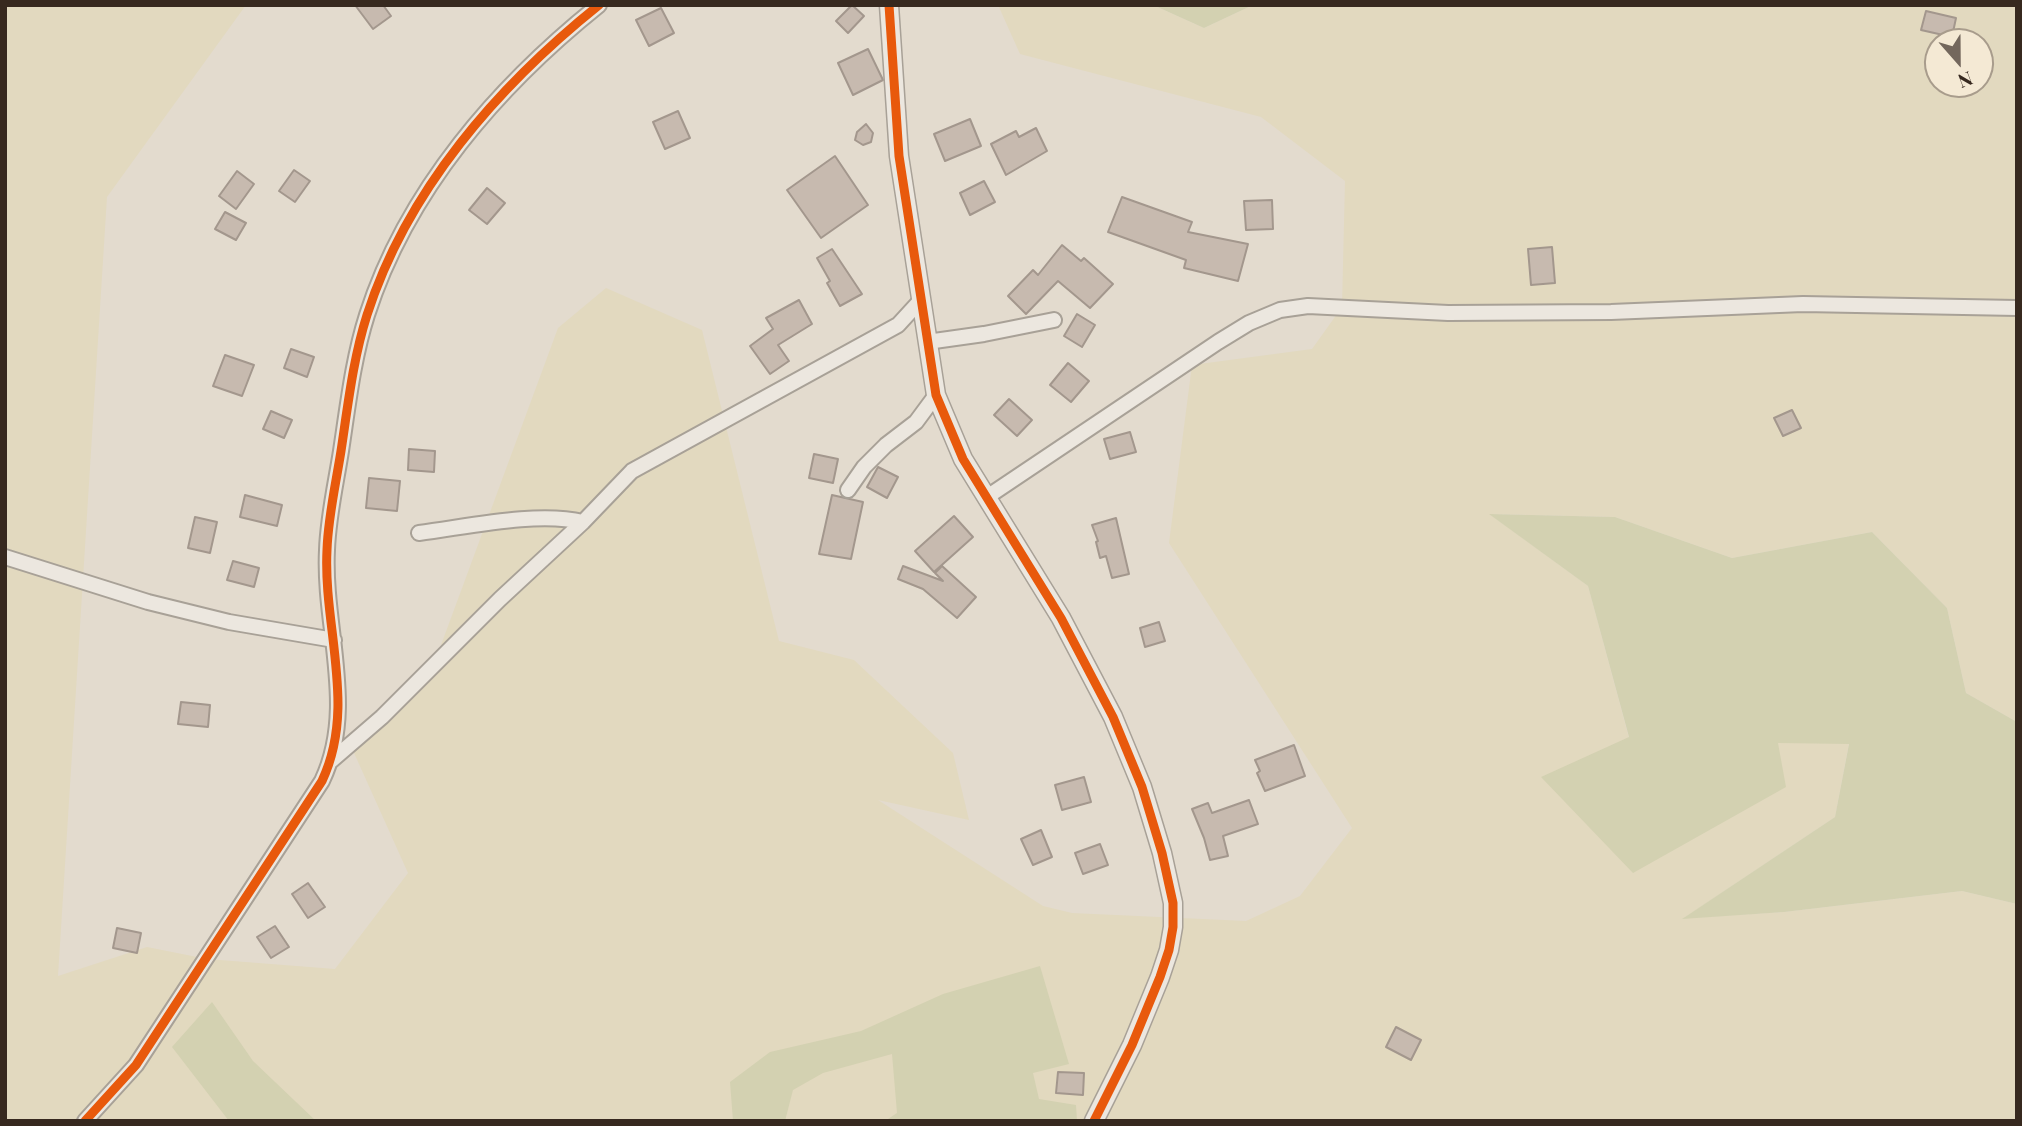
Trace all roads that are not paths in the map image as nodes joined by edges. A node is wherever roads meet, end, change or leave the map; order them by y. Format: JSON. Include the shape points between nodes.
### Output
{"nodes":[{"id":1,"x":599,"y":5,"type":"edge"},
{"id":2,"x":889,"y":5,"type":"edge"},
{"id":3,"x":920,"y":300,"type":"junction"},
{"id":4,"x":2017,"y":308,"type":"edge"},
{"id":5,"x":1054,"y":320,"type":"dead end"},
{"id":6,"x":927,"y":342,"type":"junction"},
{"id":7,"x":936,"y":395,"type":"junction"},
{"id":8,"x":848,"y":490,"type":"dead end"},
{"id":9,"x":987,"y":497,"type":"junction"},
{"id":10,"x":583,"y":522,"type":"junction"},
{"id":11,"x":419,"y":533,"type":"dead end"},
{"id":12,"x":5,"y":557,"type":"edge"},
{"id":13,"x":334,"y":640,"type":"junction"},
{"id":14,"x":331,"y":762,"type":"junction"},
{"id":15,"x":85,"y":1121,"type":"edge"},
{"id":16,"x":1094,"y":1121,"type":"edge"}],
"edges":[{"from":1,"to":13,"type":"street","via":[[506,90],[458,147],[412,211],[383,270],[351,381],[327,551]]},
{"from":2,"to":3,"type":"street","via":[[899,156]]},
{"from":3,"to":6,"type":"street"},
{"from":3,"to":10,"type":"street","via":[[898,325],[632,471]]},
{"from":4,"to":9,"type":"street","via":[[1803,304],[1611,312],[1448,313],[1308,306],[1280,310],[1218,342]]},
{"from":5,"to":6,"type":"street"},
{"from":6,"to":7,"type":"street"},
{"from":7,"to":8,"type":"street","via":[[916,422],[864,467]]},
{"from":7,"to":9,"type":"street","via":[[953,440]]},
{"from":9,"to":16,"type":"street","via":[[1061,618],[1118,729],[1153,821],[1173,903],[1169,950],[1160,976]]},
{"from":10,"to":11,"type":"street","via":[[565,518],[516,521]]},
{"from":10,"to":14,"type":"street"},
{"from":12,"to":13,"type":"street","via":[[148,602]]},
{"from":13,"to":14,"type":"street","via":[[339,715]]},
{"from":14,"to":15,"type":"street","via":[[136,1065]]}]}
